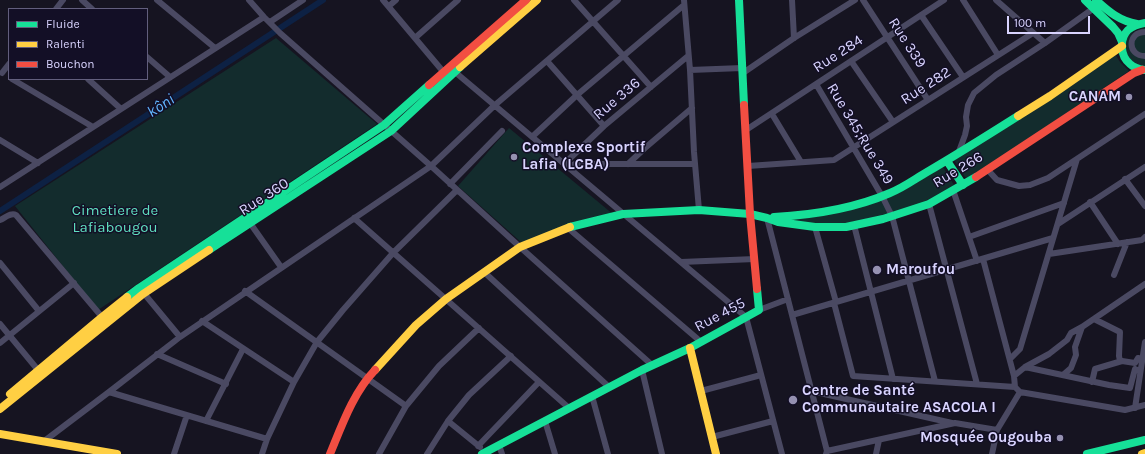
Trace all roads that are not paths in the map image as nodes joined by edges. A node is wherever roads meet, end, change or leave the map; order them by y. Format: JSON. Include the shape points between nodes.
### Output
{"nodes":[{"id":1,"x":63,"y":0,"type":"edge"},
{"id":2,"x":82,"y":0,"type":"edge"},
{"id":3,"x":157,"y":0,"type":"edge"},
{"id":4,"x":302,"y":0,"type":"edge"},
{"id":5,"x":383,"y":0,"type":"edge"},
{"id":6,"x":396,"y":0,"type":"edge"},
{"id":7,"x":458,"y":0,"type":"edge"},
{"id":8,"x":526,"y":0,"type":"edge"},
{"id":9,"x":537,"y":0,"type":"edge"},
{"id":10,"x":574,"y":0,"type":"edge"},
{"id":11,"x":618,"y":0,"type":"edge"},
{"id":12,"x":739,"y":0,"type":"edge"},
{"id":13,"x":792,"y":0,"type":"edge"},
{"id":14,"x":855,"y":0,"type":"edge"},
{"id":15,"x":863,"y":0,"type":"edge"},
{"id":16,"x":944,"y":0,"type":"edge"},
{"id":17,"x":963,"y":0,"type":"edge"},
{"id":18,"x":996,"y":0,"type":"edge"},
{"id":19,"x":1085,"y":0,"type":"edge"},
{"id":20,"x":252,"y":1,"type":"edge"},
{"id":21,"x":684,"y":3,"type":"edge"},
{"id":22,"x":1095,"y":4,"type":"edge"},
{"id":23,"x":389,"y":6,"type":"junction"},
{"id":24,"x":57,"y":8,"type":"edge"},
{"id":25,"x":91,"y":8,"type":"edge"},
{"id":26,"x":921,"y":15,"type":"junction"},
{"id":27,"x":264,"y":17,"type":"junction"},
{"id":28,"x":270,"y":22,"type":"junction"},
{"id":29,"x":593,"y":22,"type":"junction"},
{"id":30,"x":1141,"y":24,"type":"edge"},
{"id":31,"x":1145,"y":32,"type":"edge"},
{"id":32,"x":1033,"y":33,"type":"junction"},
{"id":33,"x":888,"y":37,"type":"junction"},
{"id":34,"x":415,"y":38,"type":"junction"},
{"id":35,"x":794,"y":38,"type":"junction"},
{"id":36,"x":1045,"y":43,"type":"junction"},
{"id":37,"x":1122,"y":44,"type":"junction"},
{"id":38,"x":215,"y":48,"type":"junction"},
{"id":39,"x":998,"y":55,"type":"junction"},
{"id":40,"x":624,"y":56,"type":"junction"},
{"id":41,"x":688,"y":56,"type":"junction"},
{"id":42,"x":1145,"y":56,"type":"edge"},
{"id":43,"x":148,"y":58,"type":"edge"},
{"id":44,"x":547,"y":60,"type":"junction"},
{"id":45,"x":851,"y":61,"type":"junction"},
{"id":46,"x":690,"y":70,"type":"junction"},
{"id":47,"x":743,"y":70,"type":"junction"},
{"id":48,"x":1143,"y":70,"type":"edge"},
{"id":49,"x":455,"y":72,"type":"junction"},
{"id":50,"x":445,"y":75,"type":"junction"},
{"id":51,"x":170,"y":77,"type":"junction"},
{"id":52,"x":963,"y":77,"type":"junction"},
{"id":53,"x":14,"y":80,"type":"edge"},
{"id":54,"x":89,"y":80,"type":"edge"},
{"id":55,"x":816,"y":84,"type":"junction"},
{"id":56,"x":651,"y":87,"type":"junction"},
{"id":57,"x":577,"y":95,"type":"junction"},
{"id":58,"x":928,"y":100,"type":"junction"},
{"id":59,"x":495,"y":105,"type":"junction"},
{"id":60,"x":692,"y":108,"type":"junction"},
{"id":61,"x":121,"y":109,"type":"junction"},
{"id":62,"x":772,"y":114,"type":"junction"},
{"id":63,"x":1145,"y":114,"type":"edge"},
{"id":64,"x":893,"y":122,"type":"junction"},
{"id":65,"x":384,"y":125,"type":"junction"},
{"id":66,"x":604,"y":126,"type":"junction"},
{"id":67,"x":93,"y":127,"type":"junction"},
{"id":68,"x":746,"y":130,"type":"junction"},
{"id":69,"x":391,"y":131,"type":"junction"},
{"id":70,"x":502,"y":131,"type":"dead end"},
{"id":71,"x":532,"y":137,"type":"junction"},
{"id":72,"x":0,"y":140,"type":"edge"},
{"id":73,"x":853,"y":148,"type":"junction"},
{"id":74,"x":958,"y":154,"type":"junction"},
{"id":75,"x":1077,"y":159,"type":"junction"},
{"id":76,"x":947,"y":161,"type":"junction"},
{"id":77,"x":38,"y":162,"type":"junction"},
{"id":78,"x":801,"y":162,"type":"junction"},
{"id":79,"x":628,"y":164,"type":"junction"},
{"id":80,"x":695,"y":164,"type":"junction"},
{"id":81,"x":431,"y":166,"type":"junction"},
{"id":82,"x":566,"y":166,"type":"junction"},
{"id":83,"x":748,"y":166,"type":"junction"},
{"id":84,"x":1145,"y":166,"type":"edge"},
{"id":85,"x":987,"y":169,"type":"junction"},
{"id":86,"x":1125,"y":179,"type":"junction"},
{"id":87,"x":450,"y":184,"type":"junction"},
{"id":88,"x":963,"y":185,"type":"junction"},
{"id":89,"x":0,"y":187,"type":"edge"},
{"id":90,"x":457,"y":190,"type":"junction"},
{"id":91,"x":953,"y":190,"type":"junction"},
{"id":92,"x":882,"y":196,"type":"junction"},
{"id":93,"x":1090,"y":202,"type":"junction"},
{"id":94,"x":1064,"y":203,"type":"junction"},
{"id":95,"x":929,"y":204,"type":"junction"},
{"id":96,"x":1145,"y":206,"type":"edge"},
{"id":97,"x":699,"y":210,"type":"junction"},
{"id":98,"x":624,"y":214,"type":"junction"},
{"id":99,"x":750,"y":214,"type":"junction"},
{"id":100,"x":892,"y":216,"type":"junction"},
{"id":101,"x":354,"y":218,"type":"junction"},
{"id":102,"x":767,"y":218,"type":"junction"},
{"id":103,"x":0,"y":220,"type":"edge"},
{"id":104,"x":250,"y":223,"type":"junction"},
{"id":105,"x":1058,"y":224,"type":"junction"},
{"id":106,"x":854,"y":225,"type":"junction"},
{"id":107,"x":815,"y":227,"type":"junction"},
{"id":108,"x":568,"y":228,"type":"junction"},
{"id":109,"x":969,"y":237,"type":"junction"},
{"id":110,"x":1145,"y":237,"type":"edge"},
{"id":111,"x":1053,"y":238,"type":"junction"},
{"id":112,"x":1127,"y":242,"type":"junction"},
{"id":113,"x":1118,"y":244,"type":"junction"},
{"id":114,"x":520,"y":247,"type":"junction"},
{"id":115,"x":394,"y":253,"type":"junction"},
{"id":116,"x":1049,"y":254,"type":"junction"},
{"id":117,"x":755,"y":259,"type":"junction"},
{"id":118,"x":980,"y":260,"type":"junction"},
{"id":119,"x":0,"y":262,"type":"edge"},
{"id":120,"x":681,"y":262,"type":"junction"},
{"id":121,"x":281,"y":267,"type":"junction"},
{"id":122,"x":947,"y":270,"type":"junction"},
{"id":123,"x":484,"y":272,"type":"junction"},
{"id":124,"x":1114,"y":275,"type":"dead end"},
{"id":125,"x":909,"y":281,"type":"junction"},
{"id":126,"x":74,"y":283,"type":"junction"},
{"id":127,"x":1145,"y":284,"type":"edge"},
{"id":128,"x":141,"y":291,"type":"junction"},
{"id":129,"x":245,"y":291,"type":"junction"},
{"id":130,"x":871,"y":292,"type":"junction"},
{"id":131,"x":446,"y":299,"type":"junction"},
{"id":132,"x":788,"y":299,"type":"junction"},
{"id":133,"x":835,"y":303,"type":"junction"},
{"id":134,"x":759,"y":310,"type":"junction"},
{"id":135,"x":39,"y":311,"type":"junction"},
{"id":136,"x":792,"y":315,"type":"junction"},
{"id":137,"x":102,"y":317,"type":"junction"},
{"id":138,"x":746,"y":317,"type":"junction"},
{"id":139,"x":1094,"y":319,"type":"junction"},
{"id":140,"x":202,"y":321,"type":"junction"},
{"id":141,"x":0,"y":324,"type":"edge"},
{"id":142,"x":1082,"y":327,"type":"junction"},
{"id":143,"x":479,"y":328,"type":"junction"},
{"id":144,"x":9,"y":336,"type":"junction"},
{"id":145,"x":180,"y":337,"type":"junction"},
{"id":146,"x":700,"y":341,"type":"junction"},
{"id":147,"x":317,"y":342,"type":"junction"},
{"id":148,"x":1145,"y":342,"type":"edge"},
{"id":149,"x":0,"y":343,"type":"edge"},
{"id":150,"x":690,"y":348,"type":"junction"},
{"id":151,"x":243,"y":349,"type":"junction"},
{"id":152,"x":157,"y":354,"type":"junction"},
{"id":153,"x":511,"y":356,"type":"junction"},
{"id":154,"x":1010,"y":359,"type":"junction"},
{"id":155,"x":1142,"y":359,"type":"junction"},
{"id":156,"x":1120,"y":361,"type":"junction"},
{"id":157,"x":652,"y":365,"type":"junction"},
{"id":158,"x":1025,"y":367,"type":"junction"},
{"id":159,"x":38,"y":370,"type":"junction"},
{"id":160,"x":642,"y":370,"type":"junction"},
{"id":161,"x":1140,"y":371,"type":"junction"},
{"id":162,"x":761,"y":375,"type":"junction"},
{"id":163,"x":1063,"y":375,"type":"junction"},
{"id":164,"x":1014,"y":376,"type":"junction"},
{"id":165,"x":367,"y":378,"type":"junction"},
{"id":166,"x":893,"y":379,"type":"junction"},
{"id":167,"x":935,"y":381,"type":"junction"},
{"id":168,"x":294,"y":382,"type":"junction"},
{"id":169,"x":539,"y":382,"type":"junction"},
{"id":170,"x":1092,"y":382,"type":"junction"},
{"id":171,"x":226,"y":384,"type":"junction"},
{"id":172,"x":977,"y":384,"type":"junction"},
{"id":173,"x":609,"y":387,"type":"junction"},
{"id":174,"x":1015,"y":387,"type":"junction"},
{"id":175,"x":701,"y":391,"type":"junction"},
{"id":176,"x":811,"y":391,"type":"junction"},
{"id":177,"x":110,"y":392,"type":"junction"},
{"id":178,"x":1020,"y":392,"type":"junction"},
{"id":179,"x":592,"y":396,"type":"junction"},
{"id":180,"x":0,"y":402,"type":"edge"},
{"id":181,"x":1145,"y":405,"type":"edge"},
{"id":182,"x":406,"y":406,"type":"junction"},
{"id":183,"x":569,"y":408,"type":"junction"},
{"id":184,"x":1134,"y":408,"type":"junction"},
{"id":185,"x":0,"y":409,"type":"edge"},
{"id":186,"x":187,"y":415,"type":"junction"},
{"id":187,"x":206,"y":421,"type":"junction"},
{"id":188,"x":448,"y":421,"type":"junction"},
{"id":189,"x":545,"y":421,"type":"junction"},
{"id":190,"x":773,"y":421,"type":"junction"},
{"id":191,"x":955,"y":423,"type":"junction"},
{"id":192,"x":996,"y":430,"type":"junction"},
{"id":193,"x":0,"y":434,"type":"edge"},
{"id":194,"x":712,"y":437,"type":"junction"},
{"id":195,"x":267,"y":439,"type":"junction"},
{"id":196,"x":879,"y":440,"type":"junction"},
{"id":197,"x":1145,"y":440,"type":"edge"},
{"id":198,"x":43,"y":442,"type":"junction"},
{"id":199,"x":499,"y":445,"type":"junction"},
{"id":200,"x":478,"y":446,"type":"junction"},
{"id":201,"x":826,"y":452,"type":"edge"},
{"id":202,"x":484,"y":453,"type":"edge"},
{"id":203,"x":1145,"y":453,"type":"edge"},
{"id":204,"x":118,"y":454,"type":"edge"},
{"id":205,"x":174,"y":454,"type":"edge"},
{"id":206,"x":262,"y":454,"type":"edge"},
{"id":207,"x":330,"y":454,"type":"edge"},
{"id":208,"x":379,"y":454,"type":"edge"},
{"id":209,"x":427,"y":454,"type":"edge"},
{"id":210,"x":502,"y":454,"type":"edge"},
{"id":211,"x":554,"y":454,"type":"edge"},
{"id":212,"x":608,"y":454,"type":"edge"},
{"id":213,"x":662,"y":454,"type":"edge"},
{"id":214,"x":716,"y":454,"type":"edge"},
{"id":215,"x":782,"y":454,"type":"edge"},
{"id":216,"x":876,"y":454,"type":"edge"},
{"id":217,"x":992,"y":454,"type":"edge"},
{"id":218,"x":1088,"y":454,"type":"edge"},
{"id":219,"x":1142,"y":454,"type":"edge"}],
"edges":[{"from":1,"to":24,"type":"street"},
{"from":2,"to":25,"type":"street"},
{"from":3,"to":38,"type":"street"},
{"from":4,"to":28,"type":"street"},
{"from":5,"to":23,"type":"street"},
{"from":6,"to":23,"type":"street"},
{"from":7,"to":34,"type":"street"},
{"from":8,"to":50,"type":"main road","name":"Rue 360"},
{"from":9,"to":49,"type":"main road","name":"Rue 360"},
{"from":10,"to":29,"type":"street"},
{"from":11,"to":29,"type":"street"},
{"from":12,"to":47,"type":"main road","name":"Rue 455"},
{"from":13,"to":35,"type":"street"},
{"from":14,"to":35,"type":"street"},
{"from":15,"to":33,"type":"street","name":"Rue 339"},
{"from":16,"to":26,"type":"street","name":"Rue 284"},
{"from":17,"to":39,"type":"street"},
{"from":18,"to":32,"type":"street"},
{"from":19,"to":22,"type":"main road"},
{"from":20,"to":27,"type":"street"},
{"from":21,"to":40,"type":"street"},
{"from":21,"to":41,"type":"street"},
{"from":22,"to":30,"type":"main road","via":[[1127,23]]},
{"from":22,"to":36,"type":"street"},
{"from":22,"to":37,"type":"main road","via":[[1118,33]]},
{"from":23,"to":34,"type":"street"},
{"from":26,"to":33,"type":"street","name":"Rue 284"},
{"from":26,"to":52,"type":"street"},
{"from":27,"to":28,"type":"street"},
{"from":27,"to":38,"type":"street"},
{"from":28,"to":65,"type":"street"},
{"from":29,"to":40,"type":"street"},
{"from":29,"to":44,"type":"street"},
{"from":30,"to":37,"type":"main road","name":"Rue 266","via":[[1127,31]]},
{"from":31,"to":42,"type":"street","via":[[1135,35],[1132,46],[1138,55]]},
{"from":32,"to":36,"type":"street"},
{"from":32,"to":39,"type":"street","name":"Rue 282"},
{"from":33,"to":45,"type":"street","name":"Rue 284"},
{"from":33,"to":58,"type":"street","name":"Rue 339"},
{"from":34,"to":50,"type":"street"},
{"from":35,"to":47,"type":"street"},
{"from":36,"to":74,"type":"street","via":[[996,75],[974,93],[968,104],[966,135]]},
{"from":37,"to":48,"type":"main road","via":[[1121,51],[1125,60],[1133,67]]},
{"from":37,"to":74,"type":"main road","name":"Rue 266","via":[[1050,96]]},
{"from":38,"to":51,"type":"street"},
{"from":39,"to":52,"type":"street","name":"Rue 282"},
{"from":40,"to":56,"type":"street"},
{"from":40,"to":57,"type":"street"},
{"from":41,"to":46,"type":"street"},
{"from":41,"to":56,"type":"street","name":"Rue 336"},
{"from":43,"to":51,"type":"street"},
{"from":44,"to":57,"type":"street"},
{"from":44,"to":59,"type":"street"},
{"from":45,"to":55,"type":"street","name":"Rue 284"},
{"from":45,"to":64,"type":"street"},
{"from":46,"to":47,"type":"street"},
{"from":46,"to":60,"type":"street"},
{"from":47,"to":68,"type":"main road","name":"Rue 455"},
{"from":48,"to":85,"type":"main road","name":"Rue 266","via":[[1134,73]]},
{"from":49,"to":50,"type":"main road","name":"Rue 360"},
{"from":49,"to":59,"type":"street"},
{"from":50,"to":65,"type":"main road","name":"Rue 360"},
{"from":50,"to":69,"type":"main road","name":"Rue 360"},
{"from":51,"to":61,"type":"street"},
{"from":52,"to":58,"type":"street","name":"Rue 282"},
{"from":53,"to":67,"type":"street"},
{"from":54,"to":61,"type":"street"},
{"from":55,"to":62,"type":"street","name":"Rue 284"},
{"from":55,"to":73,"type":"street","name":"Rue 345;Rue 349"},
{"from":56,"to":66,"type":"street","name":"Rue 336"},
{"from":57,"to":66,"type":"street"},
{"from":57,"to":71,"type":"street"},
{"from":58,"to":64,"type":"street","name":"Rue 282"},
{"from":59,"to":71,"type":"street"},
{"from":59,"to":81,"type":"street"},
{"from":60,"to":79,"type":"street"},
{"from":60,"to":80,"type":"street"},
{"from":61,"to":67,"type":"street"},
{"from":62,"to":68,"type":"street","name":"Rue 284"},
{"from":62,"to":78,"type":"street"},
{"from":63,"to":75,"type":"street"},
{"from":64,"to":73,"type":"street","name":"Rue 282"},
{"from":65,"to":69,"type":"street"},
{"from":65,"to":128,"type":"main road","name":"Rue 360"},
{"from":66,"to":82,"type":"street","name":"Rue 336"},
{"from":67,"to":77,"type":"street"},
{"from":68,"to":83,"type":"main road","name":"Rue 455"},
{"from":69,"to":81,"type":"street"},
{"from":69,"to":104,"type":"main road","name":"Rue 360"},
{"from":70,"to":87,"type":"street"},
{"from":71,"to":82,"type":"street"},
{"from":72,"to":77,"type":"street"},
{"from":73,"to":78,"type":"street","name":"Rue 282","via":[[834,160]]},
{"from":73,"to":92,"type":"street","name":"Rue 345;Rue 349"},
{"from":74,"to":76,"type":"main road","name":"Rue 266"},
{"from":75,"to":85,"type":"street","via":[[1048,178],[1030,185],[1019,186],[997,180]]},
{"from":75,"to":94,"type":"street"},
{"from":76,"to":88,"type":"main road"},
{"from":76,"to":92,"type":"main road","name":"Rue 266"},
{"from":77,"to":89,"type":"street"},
{"from":78,"to":83,"type":"street"},
{"from":79,"to":80,"type":"street"},
{"from":79,"to":82,"type":"street"},
{"from":80,"to":97,"type":"street"},
{"from":81,"to":87,"type":"street"},
{"from":81,"to":101,"type":"street"},
{"from":82,"to":98,"type":"street"},
{"from":83,"to":99,"type":"main road","name":"Rue 455"},
{"from":84,"to":86,"type":"street"},
{"from":85,"to":88,"type":"main road","name":"Rue 266"},
{"from":86,"to":93,"type":"street"},
{"from":86,"to":96,"type":"street"},
{"from":87,"to":90,"type":"street"},
{"from":88,"to":91,"type":"main road","name":"Rue 266"},
{"from":90,"to":114,"type":"street"},
{"from":90,"to":115,"type":"street"},
{"from":91,"to":95,"type":"main road","name":"Rue 266"},
{"from":91,"to":109,"type":"street"},
{"from":92,"to":100,"type":"street","name":"Rue 345;Rue 349"},
{"from":92,"to":102,"type":"main road","name":"Rue 266","via":[[829,212]]},
{"from":93,"to":105,"type":"street"},
{"from":93,"to":113,"type":"street"},
{"from":94,"to":105,"type":"street"},
{"from":94,"to":109,"type":"street"},
{"from":95,"to":100,"type":"main road","name":"Rue 266"},
{"from":95,"to":122,"type":"street"},
{"from":97,"to":98,"type":"main road","name":"Rue 266"},
{"from":97,"to":99,"type":"main road","name":"Rue 266"},
{"from":98,"to":108,"type":"main road","name":"Rue 266"},
{"from":98,"to":120,"type":"street"},
{"from":99,"to":102,"type":"main road","name":"Rue 266"},
{"from":99,"to":117,"type":"main road","name":"Rue 455"},
{"from":100,"to":106,"type":"main road","name":"Rue 266"},
{"from":100,"to":125,"type":"street","name":"Rue 345;Rue 349"},
{"from":101,"to":115,"type":"street"},
{"from":101,"to":121,"type":"street"},
{"from":102,"to":107,"type":"main road","name":"Rue 266"},
{"from":102,"to":132,"type":"street"},
{"from":103,"to":126,"type":"street","via":[[11,214],[16,215]]},
{"from":104,"to":121,"type":"street"},
{"from":104,"to":128,"type":"main road","name":"Rue 360"},
{"from":105,"to":111,"type":"street"},
{"from":106,"to":107,"type":"main road","name":"Rue 266"},
{"from":106,"to":130,"type":"street"},
{"from":107,"to":133,"type":"street"},
{"from":108,"to":114,"type":"main road","name":"Rue 266"},
{"from":108,"to":146,"type":"street"},
{"from":109,"to":118,"type":"street"},
{"from":110,"to":112,"type":"street","via":[[1142,240]]},
{"from":111,"to":116,"type":"street"},
{"from":111,"to":118,"type":"street"},
{"from":112,"to":113,"type":"street"},
{"from":112,"to":124,"type":"street"},
{"from":113,"to":116,"type":"street"},
{"from":114,"to":123,"type":"main road","name":"Rue 266"},
{"from":114,"to":157,"type":"street"},
{"from":115,"to":131,"type":"street"},
{"from":115,"to":147,"type":"street"},
{"from":116,"to":154,"type":"street","via":[[1020,349]]},
{"from":117,"to":120,"type":"street"},
{"from":117,"to":134,"type":"main road","name":"Rue 455"},
{"from":118,"to":122,"type":"street"},
{"from":118,"to":154,"type":"street"},
{"from":119,"to":135,"type":"street"},
{"from":120,"to":138,"type":"street"},
{"from":121,"to":129,"type":"street"},
{"from":122,"to":125,"type":"street"},
{"from":122,"to":172,"type":"street"},
{"from":123,"to":131,"type":"main road","name":"Rue 266"},
{"from":123,"to":173,"type":"street"},
{"from":125,"to":130,"type":"street"},
{"from":125,"to":167,"type":"street","name":"Rue 345;Rue 349"},
{"from":126,"to":135,"type":"street"},
{"from":126,"to":137,"type":"street"},
{"from":127,"to":139,"type":"street"},
{"from":128,"to":137,"type":"main road","name":"Rue 360"},
{"from":128,"to":145,"type":"street"},
{"from":128,"to":185,"type":"main road","name":"Rue 360"},
{"from":129,"to":140,"type":"street"},
{"from":129,"to":147,"type":"street"},
{"from":130,"to":133,"type":"street"},
{"from":130,"to":166,"type":"street"},
{"from":131,"to":143,"type":"street"},
{"from":131,"to":165,"type":"main road","name":"Rue 266","via":[[416,325]]},
{"from":132,"to":134,"type":"street"},
{"from":132,"to":136,"type":"street"},
{"from":133,"to":136,"type":"street"},
{"from":133,"to":166,"type":"street","via":[[853,376]]},
{"from":134,"to":138,"type":"main road","name":"Rue 455"},
{"from":135,"to":144,"type":"street"},
{"from":136,"to":176,"type":"street"},
{"from":137,"to":159,"type":"main road","name":"Rue 360"},
{"from":138,"to":146,"type":"main road","name":"Rue 455"},
{"from":138,"to":162,"type":"street"},
{"from":139,"to":142,"type":"street"},
{"from":139,"to":156,"type":"street","via":[[1120,332]]},
{"from":140,"to":145,"type":"street"},
{"from":140,"to":151,"type":"street"},
{"from":141,"to":144,"type":"street"},
{"from":142,"to":158,"type":"street","via":[[1071,333],[1067,340],[1049,354]]},
{"from":142,"to":163,"type":"street","via":[[1071,368]]},
{"from":143,"to":153,"type":"street"},
{"from":143,"to":182,"type":"street","via":[[439,366]]},
{"from":144,"to":149,"type":"street"},
{"from":144,"to":159,"type":"street"},
{"from":145,"to":152,"type":"street"},
{"from":146,"to":150,"type":"main road","name":"Rue 455"},
{"from":147,"to":165,"type":"street"},
{"from":147,"to":168,"type":"street"},
{"from":148,"to":155,"type":"street"},
{"from":150,"to":157,"type":"main road","name":"Rue 455"},
{"from":150,"to":175,"type":"main road"},
{"from":151,"to":168,"type":"street"},
{"from":151,"to":171,"type":"street"},
{"from":152,"to":171,"type":"street"},
{"from":152,"to":177,"type":"street"},
{"from":153,"to":169,"type":"street"},
{"from":153,"to":188,"type":"street","via":[[470,395]]},
{"from":154,"to":164,"type":"street"},
{"from":155,"to":156,"type":"street","via":[[1138,358],[1135,363]]},
{"from":155,"to":161,"type":"street"},
{"from":156,"to":170,"type":"street","via":[[1095,369]]},
{"from":157,"to":160,"type":"main road","name":"Rue 455"},
{"from":158,"to":163,"type":"street"},
{"from":158,"to":164,"type":"street"},
{"from":159,"to":180,"type":"main road","name":"Rue 360"},
{"from":160,"to":173,"type":"main road","name":"Rue 455"},
{"from":160,"to":213,"type":"street"},
{"from":161,"to":170,"type":"street","via":[[1135,369],[1130,388]]},
{"from":161,"to":184,"type":"street"},
{"from":162,"to":175,"type":"street"},
{"from":162,"to":190,"type":"street"},
{"from":163,"to":170,"type":"street"},
{"from":164,"to":174,"type":"street"},
{"from":165,"to":182,"type":"street"},
{"from":165,"to":207,"type":"main road","name":"Rue 266","via":[[347,414]]},
{"from":166,"to":167,"type":"street"},
{"from":167,"to":172,"type":"street"},
{"from":168,"to":195,"type":"street"},
{"from":169,"to":183,"type":"street"},
{"from":169,"to":200,"type":"street"},
{"from":171,"to":187,"type":"street"},
{"from":172,"to":174,"type":"street"},
{"from":173,"to":179,"type":"main road","name":"Rue 455"},
{"from":174,"to":178,"type":"street"},
{"from":175,"to":194,"type":"main road"},
{"from":176,"to":191,"type":"street"},
{"from":176,"to":201,"type":"street"},
{"from":177,"to":186,"type":"street"},
{"from":177,"to":198,"type":"street"},
{"from":178,"to":184,"type":"street","via":[[1125,410]]},
{"from":178,"to":192,"type":"street"},
{"from":179,"to":183,"type":"main road","name":"Rue 455"},
{"from":179,"to":212,"type":"street"},
{"from":181,"to":184,"type":"street"},
{"from":182,"to":208,"type":"street"},
{"from":183,"to":189,"type":"main road","name":"Rue 455"},
{"from":186,"to":187,"type":"street"},
{"from":186,"to":205,"type":"street"},
{"from":187,"to":195,"type":"street"},
{"from":188,"to":200,"type":"street"},
{"from":188,"to":209,"type":"street"},
{"from":189,"to":199,"type":"main road","name":"Rue 455"},
{"from":189,"to":211,"type":"street"},
{"from":190,"to":194,"type":"street"},
{"from":190,"to":215,"type":"street"},
{"from":191,"to":192,"type":"street"},
{"from":191,"to":196,"type":"street"},
{"from":192,"to":217,"type":"street"},
{"from":193,"to":198,"type":"main road"},
{"from":194,"to":214,"type":"main road"},
{"from":195,"to":206,"type":"street"},
{"from":196,"to":201,"type":"street"},
{"from":196,"to":216,"type":"street"},
{"from":197,"to":218,"type":"main road"},
{"from":198,"to":204,"type":"main road"},
{"from":199,"to":202,"type":"main road","name":"Rue 455"},
{"from":199,"to":210,"type":"street"},
{"from":200,"to":202,"type":"street"},
{"from":203,"to":219,"type":"main road"}]}
